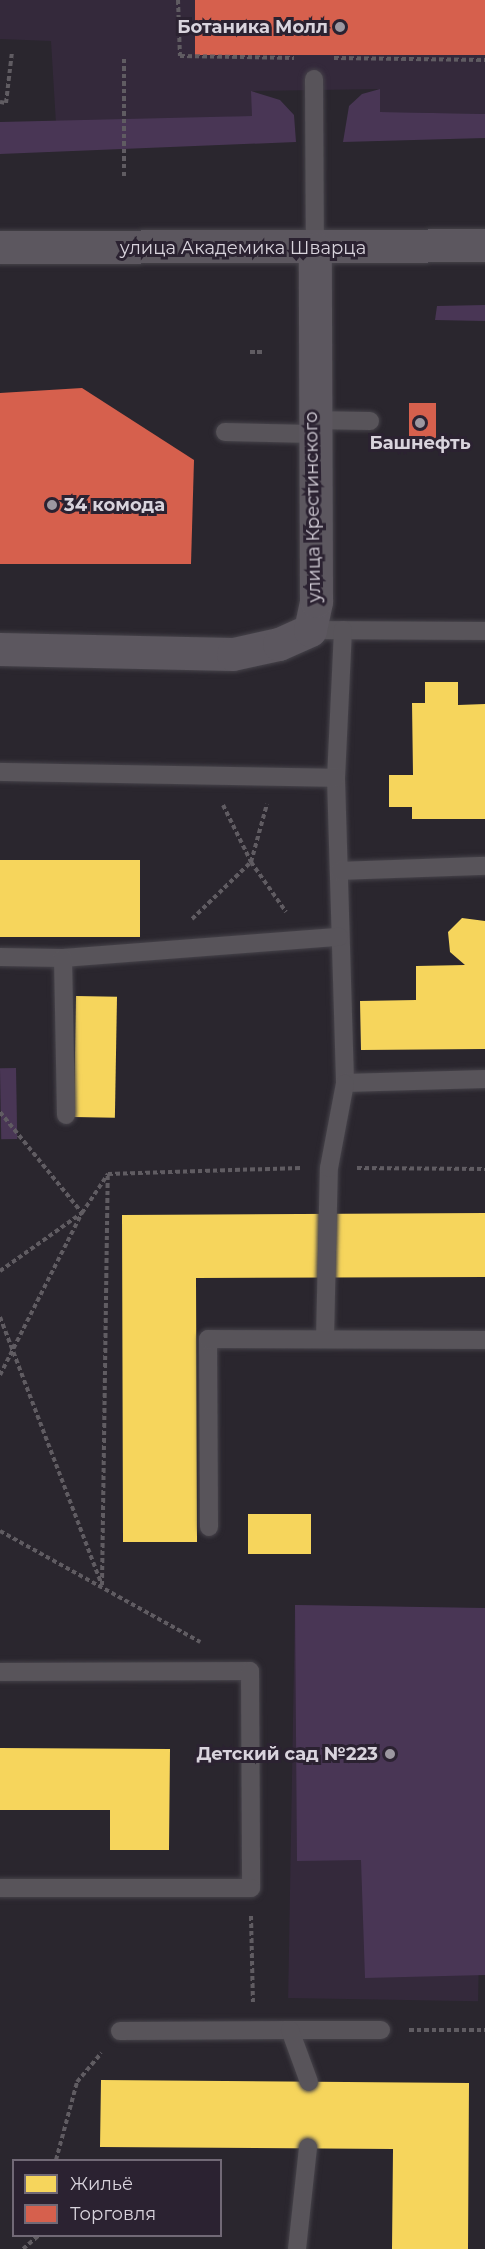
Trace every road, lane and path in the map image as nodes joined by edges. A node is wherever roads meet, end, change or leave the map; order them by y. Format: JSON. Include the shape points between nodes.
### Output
{"nodes":[{"id":1,"x":178,"y":0,"type":"edge"},
{"id":2,"x":12,"y":52,"type":"dead end"},
{"id":3,"x":180,"y":56,"type":"dead end"},
{"id":4,"x":124,"y":57,"type":"dead end"},
{"id":5,"x":314,"y":80,"type":"dead end"},
{"id":6,"x":0,"y":102,"type":"edge"},
{"id":7,"x":124,"y":176,"type":"dead end"},
{"id":8,"x":485,"y":245,"type":"edge"},
{"id":9,"x":0,"y":247,"type":"edge"},
{"id":10,"x":315,"y":249,"type":"junction"},
{"id":11,"x":250,"y":352,"type":"dead end"},
{"id":12,"x":262,"y":352,"type":"dead end"},
{"id":13,"x":370,"y":421,"type":"dead end"},
{"id":14,"x":312,"y":427,"type":"junction"},
{"id":15,"x":225,"y":432,"type":"dead end"},
{"id":16,"x":310,"y":630,"type":"junction"},
{"id":17,"x":343,"y":630,"type":"junction"},
{"id":18,"x":485,"y":632,"type":"edge"},
{"id":19,"x":0,"y":650,"type":"edge"},
{"id":20,"x":0,"y":772,"type":"edge"},
{"id":21,"x":203,"y":774,"type":"junction"},
{"id":22,"x":275,"y":777,"type":"junction"},
{"id":23,"x":336,"y":778,"type":"junction"},
{"id":24,"x":251,"y":862,"type":"junction"},
{"id":25,"x":485,"y":866,"type":"edge"},
{"id":26,"x":339,"y":871,"type":"junction"},
{"id":27,"x":339,"y":937,"type":"junction"},
{"id":28,"x":306,"y":940,"type":"junction"},
{"id":29,"x":158,"y":951,"type":"junction"},
{"id":30,"x":0,"y":957,"type":"edge"},
{"id":31,"x":63,"y":958,"type":"junction"},
{"id":32,"x":485,"y":1079,"type":"edge"},
{"id":33,"x":345,"y":1083,"type":"junction"},
{"id":34,"x":0,"y":1112,"type":"edge"},
{"id":35,"x":66,"y":1115,"type":"dead end"},
{"id":36,"x":329,"y":1168,"type":"junction"},
{"id":37,"x":485,"y":1169,"type":"edge"},
{"id":38,"x":108,"y":1174,"type":"junction"},
{"id":39,"x":82,"y":1213,"type":"junction"},
{"id":40,"x":0,"y":1271,"type":"edge"},
{"id":41,"x":0,"y":1317,"type":"edge"},
{"id":42,"x":325,"y":1339,"type":"junction"},
{"id":43,"x":485,"y":1340,"type":"edge"},
{"id":44,"x":13,"y":1346,"type":"junction"},
{"id":45,"x":0,"y":1376,"type":"edge"},
{"id":46,"x":209,"y":1527,"type":"dead end"},
{"id":47,"x":0,"y":1531,"type":"edge"},
{"id":48,"x":102,"y":1585,"type":"junction"},
{"id":49,"x":250,"y":1671,"type":"junction"},
{"id":50,"x":0,"y":1672,"type":"edge"},
{"id":51,"x":0,"y":1888,"type":"edge"},
{"id":52,"x":251,"y":1927,"type":"dead end"},
{"id":53,"x":254,"y":2030,"type":"junction"},
{"id":54,"x":290,"y":2030,"type":"junction"},
{"id":55,"x":485,"y":2030,"type":"edge"},
{"id":56,"x":120,"y":2031,"type":"joint"},
{"id":57,"x":381,"y":2031,"type":"joint"},
{"id":58,"x":309,"y":2082,"type":"dead end"},
{"id":59,"x":308,"y":2148,"type":"dead end"},
{"id":60,"x":56,"y":2159,"type":"edge"},
{"id":61,"x":36,"y":2237,"type":"edge"},
{"id":62,"x":23,"y":2249,"type":"edge"},
{"id":63,"x":297,"y":2249,"type":"edge"}],
"edges":[{"from":1,"to":3,"type":"path"},
{"from":2,"to":6,"type":"path","via":[[6,103]]},
{"from":4,"to":7,"type":"path"},
{"from":5,"to":10,"type":"lane"},
{"from":8,"to":10,"type":"street","name":"улица Академика Шварца"},
{"from":9,"to":10,"type":"street","name":"улица Академика Шварца"},
{"from":10,"to":14,"type":"street","name":"улица Крестинского"},
{"from":11,"to":12,"type":"path"},
{"from":13,"to":14,"type":"lane"},
{"from":14,"to":15,"type":"lane"},
{"from":14,"to":16,"type":"street","name":"улица Крестинского","via":[[316,602]]},
{"from":16,"to":17,"type":"lane"},
{"from":16,"to":19,"type":"street","via":[[279,644],[233,654]]},
{"from":17,"to":18,"type":"lane"},
{"from":17,"to":23,"type":"lane"},
{"from":20,"to":21,"type":"lane"},
{"from":21,"to":22,"type":"lane"},
{"from":21,"to":24,"type":"path"},
{"from":22,"to":23,"type":"lane"},
{"from":22,"to":24,"type":"path"},
{"from":23,"to":26,"type":"lane"},
{"from":24,"to":28,"type":"path"},
{"from":24,"to":29,"type":"path"},
{"from":25,"to":26,"type":"lane"},
{"from":26,"to":27,"type":"lane"},
{"from":27,"to":28,"type":"lane"},
{"from":27,"to":33,"type":"lane"},
{"from":28,"to":29,"type":"lane"},
{"from":29,"to":31,"type":"lane"},
{"from":30,"to":31,"type":"lane"},
{"from":31,"to":35,"type":"lane"},
{"from":32,"to":33,"type":"lane"},
{"from":33,"to":36,"type":"lane"},
{"from":34,"to":39,"type":"path"},
{"from":36,"to":37,"type":"path"},
{"from":36,"to":38,"type":"path"},
{"from":36,"to":42,"type":"lane"},
{"from":38,"to":39,"type":"path"},
{"from":38,"to":48,"type":"path"},
{"from":39,"to":40,"type":"path"},
{"from":39,"to":44,"type":"path"},
{"from":41,"to":44,"type":"path"},
{"from":42,"to":43,"type":"lane"},
{"from":42,"to":46,"type":"lane","via":[[208,1339]]},
{"from":44,"to":45,"type":"path"},
{"from":44,"to":48,"type":"path"},
{"from":47,"to":48,"type":"path"},
{"from":48,"to":49,"type":"path"},
{"from":49,"to":50,"type":"lane"},
{"from":49,"to":51,"type":"lane","via":[[251,1888]]},
{"from":52,"to":53,"type":"path"},
{"from":53,"to":54,"type":"lane"},
{"from":53,"to":56,"type":"lane"},
{"from":54,"to":57,"type":"lane"},
{"from":54,"to":58,"type":"lane"},
{"from":55,"to":57,"type":"path"},
{"from":56,"to":60,"type":"path","via":[[77,2082]]},
{"from":59,"to":63,"type":"lane"},
{"from":61,"to":62,"type":"path"}]}
